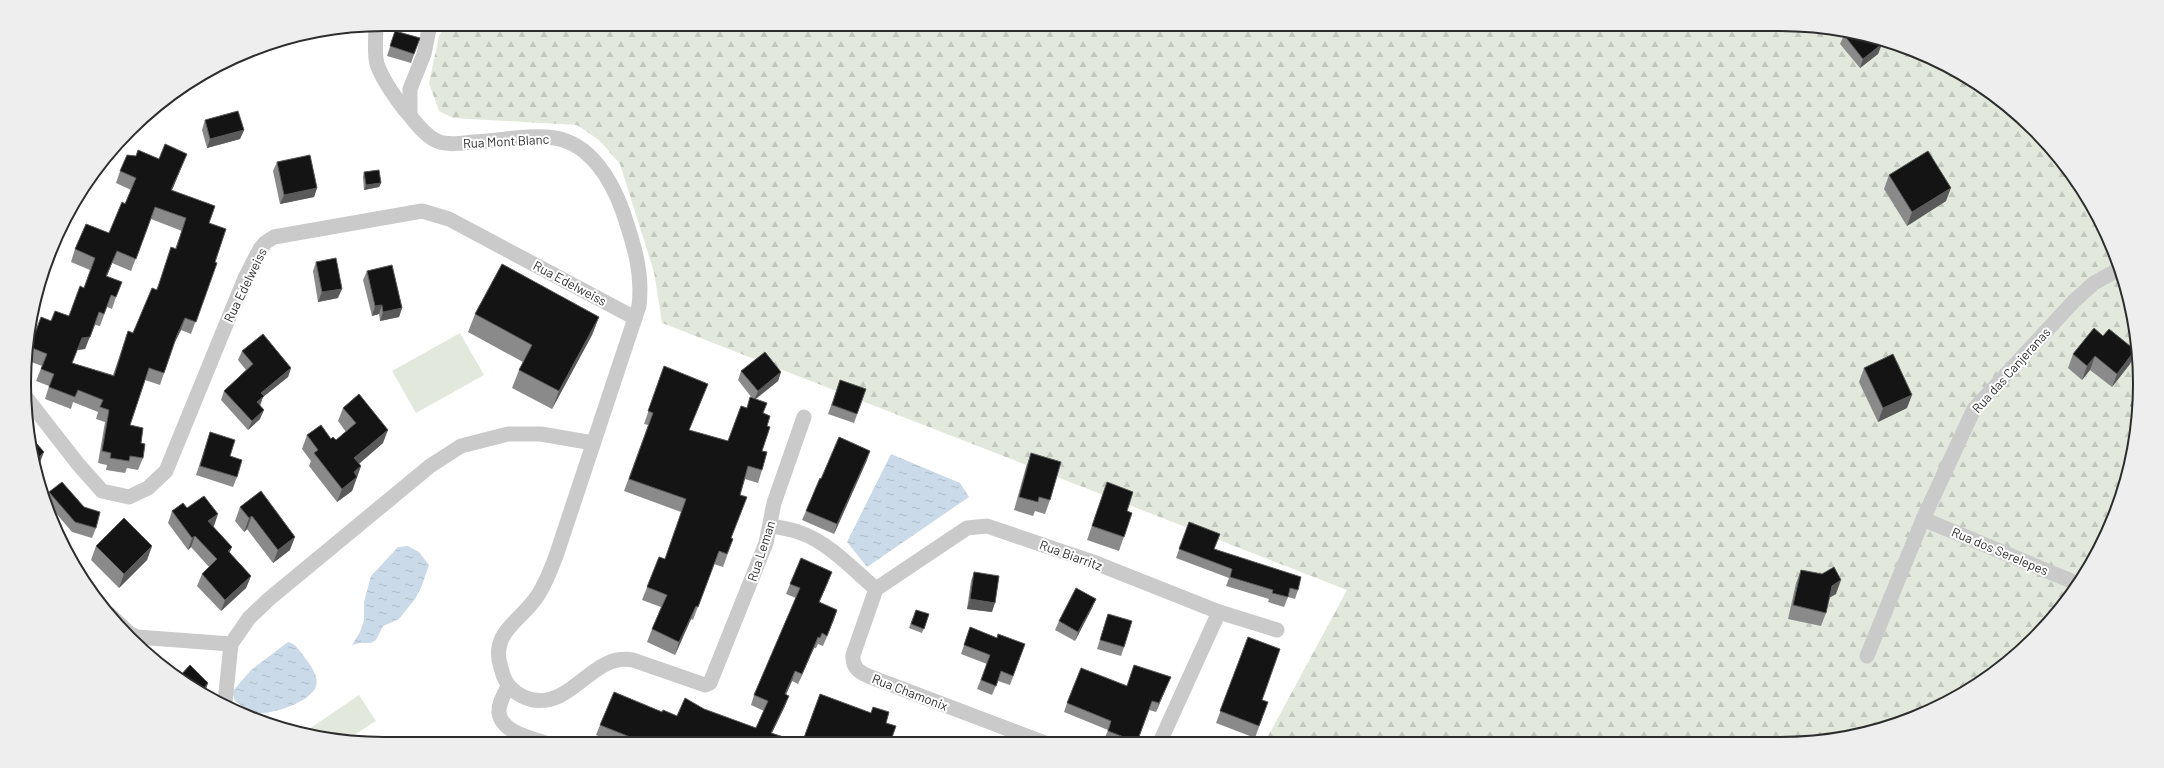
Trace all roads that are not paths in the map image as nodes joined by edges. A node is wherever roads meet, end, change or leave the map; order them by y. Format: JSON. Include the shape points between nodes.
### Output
{"nodes":[{"id":1,"x":376,"y":31,"type":"edge"},
{"id":2,"x":429,"y":31,"type":"edge"},
{"id":3,"x":410,"y":115,"type":"junction"},
{"id":4,"x":2114,"y":272,"type":"edge"},
{"id":5,"x":635,"y":318,"type":"junction"},
{"id":6,"x":32,"y":405,"type":"edge"},
{"id":7,"x":804,"y":417,"type":"dead end"},
{"id":8,"x":593,"y":443,"type":"junction"},
{"id":9,"x":1923,"y":519,"type":"junction"},
{"id":10,"x":771,"y":526,"type":"junction"},
{"id":11,"x":2073,"y":582,"type":"edge"},
{"id":12,"x":876,"y":589,"type":"junction"},
{"id":13,"x":1219,"y":612,"type":"junction"},
{"id":14,"x":1277,"y":630,"type":"dead end"},
{"id":15,"x":138,"y":637,"type":"edge"},
{"id":16,"x":231,"y":644,"type":"junction"},
{"id":17,"x":1867,"y":656,"type":"dead end"},
{"id":18,"x":508,"y":686,"type":"junction"},
{"id":19,"x":225,"y":700,"type":"edge"},
{"id":20,"x":530,"y":737,"type":"edge"},
{"id":21,"x":1029,"y":737,"type":"edge"},
{"id":22,"x":1162,"y":737,"type":"edge"}],
"edges":[{"from":1,"to":3,"type":"street","name":"Rua Mont Blanc","via":[[377,63],[391,92]]},
{"from":2,"to":3,"type":"street","via":[[424,54],[410,89]]},
{"from":3,"to":5,"type":"street","name":"Rua Mont Blanc","via":[[435,140],[449,144],[531,137],[555,138],[573,144],[590,157],[614,191],[639,265],[642,286]]},
{"from":4,"to":9,"type":"street","name":"Rua das Canjeranas","via":[[2094,283],[2074,301],[1974,409]]},
{"from":5,"to":6,"type":"street","name":"Rua Edelweiss","via":[[449,219],[422,211],[274,237],[266,242],[242,285],[166,471],[142,491],[129,497],[102,491]]},
{"from":5,"to":8,"type":"street","name":"Rua Mont Blanc"},
{"from":7,"to":10,"type":"street","name":"Rua Leman","via":[[774,503]]},
{"from":8,"to":16,"type":"street","via":[[541,434],[508,434],[461,446],[430,466],[269,599],[249,618]]},
{"from":8,"to":18,"type":"street","name":"Rua Mont Blanc","via":[[547,579],[538,595],[505,631],[500,641],[498,653]]},
{"from":9,"to":11,"type":"street","name":"Rua dos Serelepes"},
{"from":9,"to":17,"type":"street","name":"Rua das Canjeranas"},
{"from":10,"to":12,"type":"street","via":[[802,533],[815,540]]},
{"from":10,"to":18,"type":"street","name":"Rua Leman","via":[[710,683],[705,685],[622,658],[612,660],[552,700],[542,701],[524,697],[516,694]]},
{"from":12,"to":13,"type":"street","name":"Rua Biarritz","via":[[967,528],[988,526],[1093,562]]},
{"from":12,"to":21,"type":"street","name":"Rua Chamonix","via":[[853,655],[852,662],[861,674]]},
{"from":13,"to":14,"type":"street","name":"Rua Biarritz"},
{"from":13,"to":22,"type":"street"},
{"from":15,"to":16,"type":"street"},
{"from":16,"to":19,"type":"street"},
{"from":18,"to":20,"type":"street","via":[[499,713],[503,722],[514,731]]}]}
